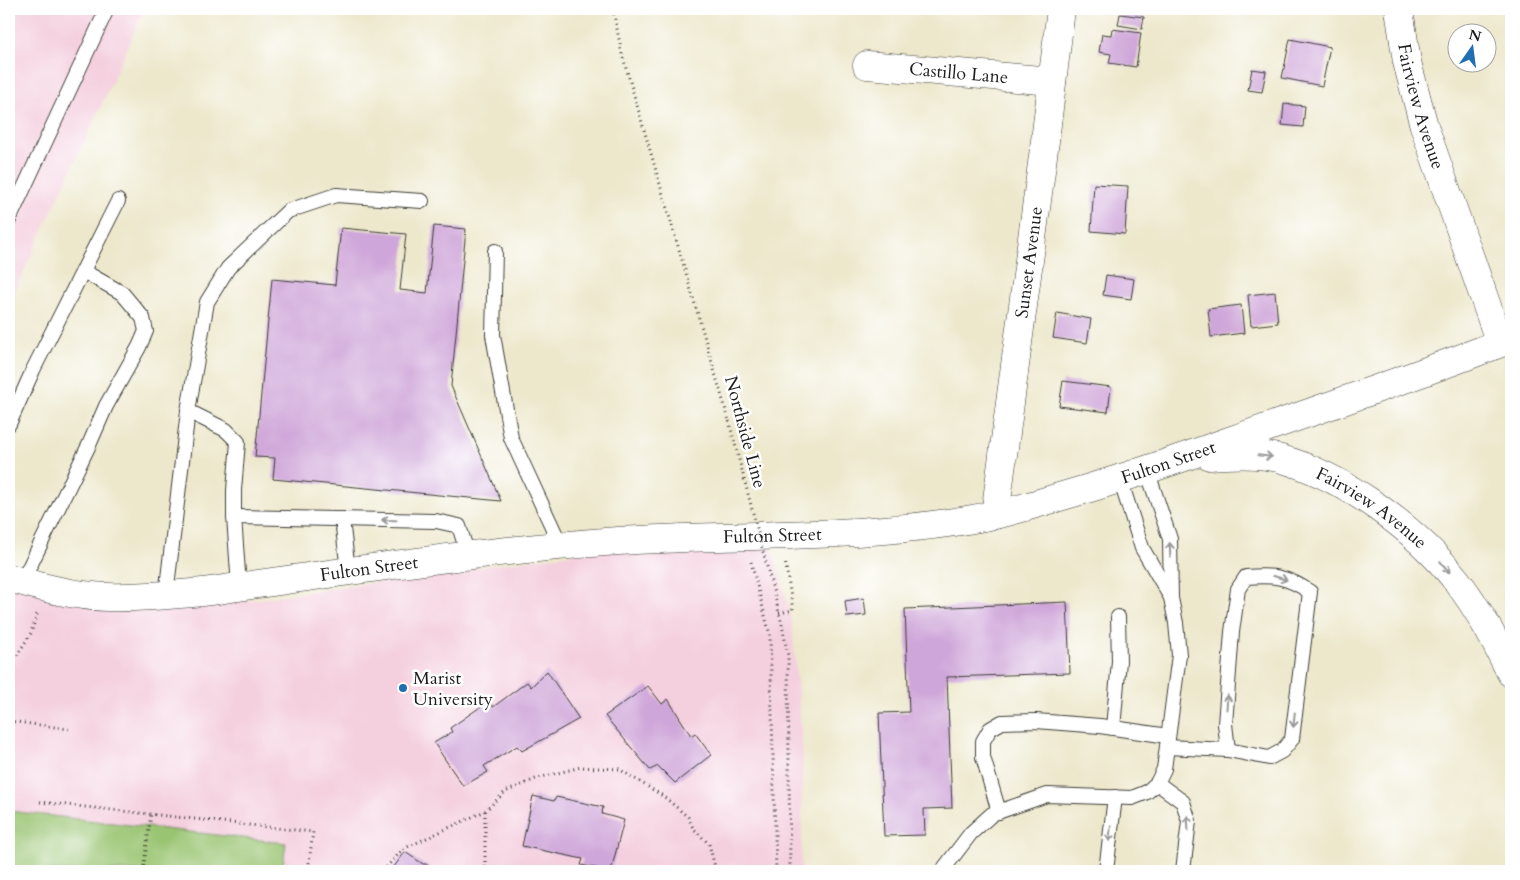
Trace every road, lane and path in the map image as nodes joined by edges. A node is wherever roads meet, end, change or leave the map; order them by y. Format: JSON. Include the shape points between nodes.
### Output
{"nodes":[{"id":1,"x":107,"y":9,"type":"edge"},
{"id":2,"x":613,"y":9,"type":"edge"},
{"id":3,"x":1060,"y":9,"type":"edge"},
{"id":4,"x":1399,"y":9,"type":"edge"},
{"id":5,"x":867,"y":65,"type":"dead end"},
{"id":6,"x":1052,"y":81,"type":"junction"},
{"id":7,"x":118,"y":201,"type":"dead end"},
{"id":8,"x":422,"y":201,"type":"dead end"},
{"id":9,"x":9,"y":220,"type":"edge"},
{"id":10,"x":495,"y":251,"type":"dead end"},
{"id":11,"x":83,"y":271,"type":"junction"},
{"id":12,"x":1506,"y":341,"type":"edge"},
{"id":13,"x":188,"y":411,"type":"junction"},
{"id":14,"x":9,"y":424,"type":"edge"},
{"id":15,"x":1156,"y":467,"type":"junction"},
{"id":16,"x":1120,"y":479,"type":"junction"},
{"id":17,"x":995,"y":515,"type":"junction"},
{"id":18,"x":234,"y":517,"type":"junction"},
{"id":19,"x":342,"y":519,"type":"junction"},
{"id":20,"x":781,"y":534,"type":"junction"},
{"id":21,"x":744,"y":535,"type":"junction"},
{"id":22,"x":561,"y":546,"type":"junction"},
{"id":23,"x":468,"y":555,"type":"junction"},
{"id":24,"x":348,"y":571,"type":"junction"},
{"id":25,"x":26,"y":583,"type":"edge"},
{"id":26,"x":239,"y":587,"type":"junction"},
{"id":27,"x":166,"y":596,"type":"junction"},
{"id":28,"x":1171,"y":598,"type":"junction"},
{"id":29,"x":779,"y":613,"type":"junction"},
{"id":30,"x":1118,"y":617,"type":"dead end"},
{"id":31,"x":9,"y":668,"type":"edge"},
{"id":32,"x":1511,"y":672,"type":"edge"},
{"id":33,"x":9,"y":721,"type":"edge"},
{"id":34,"x":1113,"y":728,"type":"junction"},
{"id":35,"x":69,"y":729,"type":"dead end"},
{"id":36,"x":1168,"y":741,"type":"junction"},
{"id":37,"x":1228,"y":750,"type":"junction"},
{"id":38,"x":1157,"y":783,"type":"junction"},
{"id":39,"x":1114,"y":797,"type":"junction"},
{"id":40,"x":40,"y":802,"type":"dead end"},
{"id":41,"x":484,"y":811,"type":"junction"},
{"id":42,"x":999,"y":812,"type":"junction"},
{"id":43,"x":151,"y":814,"type":"junction"},
{"id":44,"x":144,"y":871,"type":"edge"},
{"id":45,"x":308,"y":871,"type":"edge"},
{"id":46,"x":383,"y":871,"type":"edge"},
{"id":47,"x":485,"y":871,"type":"edge"},
{"id":48,"x":716,"y":871,"type":"edge"},
{"id":49,"x":776,"y":871,"type":"edge"},
{"id":50,"x":790,"y":871,"type":"edge"},
{"id":51,"x":945,"y":871,"type":"edge"},
{"id":52,"x":1106,"y":871,"type":"edge"},
{"id":53,"x":1184,"y":871,"type":"edge"}],
"edges":[{"from":1,"to":9,"type":"lane"},
{"from":2,"to":29,"type":"path","name":"Northside Line","bridge":true,"via":[[622,54],[729,421]]},
{"from":3,"to":6,"type":"street","name":"Sunset Avenue"},
{"from":4,"to":12,"type":"street","name":"Fairview Avenue","via":[[1407,62],[1424,126]]},
{"from":5,"to":6,"type":"street","name":"Castillo Lane"},
{"from":6,"to":17,"type":"street","name":"Sunset Avenue"},
{"from":7,"to":11,"type":"lane"},
{"from":8,"to":13,"type":"lane","via":[[336,195],[288,212],[228,268],[207,302]]},
{"from":10,"to":22,"type":"lane","via":[[493,335],[511,438]]},
{"from":11,"to":14,"type":"lane"},
{"from":11,"to":25,"type":"lane","via":[[122,293],[143,318],[146,331],[106,406]]},
{"from":12,"to":15,"type":"street","name":"Fulton Street"},
{"from":13,"to":18,"type":"lane","via":[[226,430],[238,442]]},
{"from":13,"to":27,"type":"lane"},
{"from":15,"to":16,"type":"street","name":"Fulton Street"},
{"from":28,"to":15,"type":"lane","one_way":true,"via":[[1170,539]]},
{"from":15,"to":32,"type":"street","name":"Fairview Avenue","one_way":true,"via":[[1195,458],[1253,455],[1301,465],[1351,491],[1409,531],[1436,556],[1479,613]]},
{"from":16,"to":17,"type":"street","name":"Fulton Street"},
{"from":16,"to":28,"type":"lane","via":[[1142,548]]},
{"from":17,"to":20,"type":"street","name":"Fulton Street","via":[[885,529]]},
{"from":18,"to":19,"type":"lane"},
{"from":18,"to":26,"type":"lane"},
{"from":23,"to":19,"type":"lane","one_way":true,"via":[[459,526],[436,521]]},
{"from":19,"to":24,"type":"lane"},
{"from":20,"to":21,"type":"street","name":"Fulton Street"},
{"from":20,"to":29,"type":"path","via":[[793,610]]},
{"from":21,"to":22,"type":"street","name":"Fulton Street"},
{"from":21,"to":49,"type":"path","via":[[770,636]]},
{"from":22,"to":23,"type":"street","name":"Fulton Street"},
{"from":23,"to":24,"type":"street","name":"Fulton Street"},
{"from":24,"to":26,"type":"street","name":"Fulton Street"},
{"from":25,"to":27,"type":"street","name":"Fulton Street","via":[[105,597]]},
{"from":25,"to":31,"type":"path","via":[[31,633]]},
{"from":26,"to":27,"type":"street","name":"Fulton Street"},
{"from":28,"to":36,"type":"lane","via":[[1180,654]]},
{"from":29,"to":50,"type":"path","name":"Northside Line","bridge":true,"via":[[788,656]]},
{"from":30,"to":34,"type":"lane"},
{"from":33,"to":35,"type":"path"},
{"from":34,"to":36,"type":"lane"},
{"from":34,"to":42,"type":"lane","via":[[1036,721],[1002,722],[990,729],[983,741],[983,757]]},
{"from":36,"to":37,"type":"lane"},
{"from":36,"to":38,"type":"lane","via":[[1164,769]]},
{"from":37,"to":37,"type":"lane","one_way":true,"via":[[1225,724],[1238,589],[1246,576],[1271,575],[1297,583],[1310,592],[1292,739],[1282,751],[1269,758]]},
{"from":38,"to":39,"type":"lane","via":[[1147,792],[1132,798]]},
{"from":53,"to":38,"type":"lane","one_way":true,"via":[[1189,821],[1183,802]]},
{"from":39,"to":42,"type":"lane","via":[[1047,795]]},
{"from":39,"to":52,"type":"lane","one_way":true},
{"from":40,"to":43,"type":"path"},
{"from":41,"to":46,"type":"path","via":[[403,849]]},
{"from":41,"to":47,"type":"path"},
{"from":41,"to":48,"type":"path","via":[[505,792],[538,778],[581,767],[619,769],[663,796],[688,818],[709,844]]},
{"from":42,"to":51,"type":"lane","via":[[992,814],[971,833]]},
{"from":43,"to":44,"type":"path"},
{"from":43,"to":45,"type":"path","via":[[313,832]]}]}
